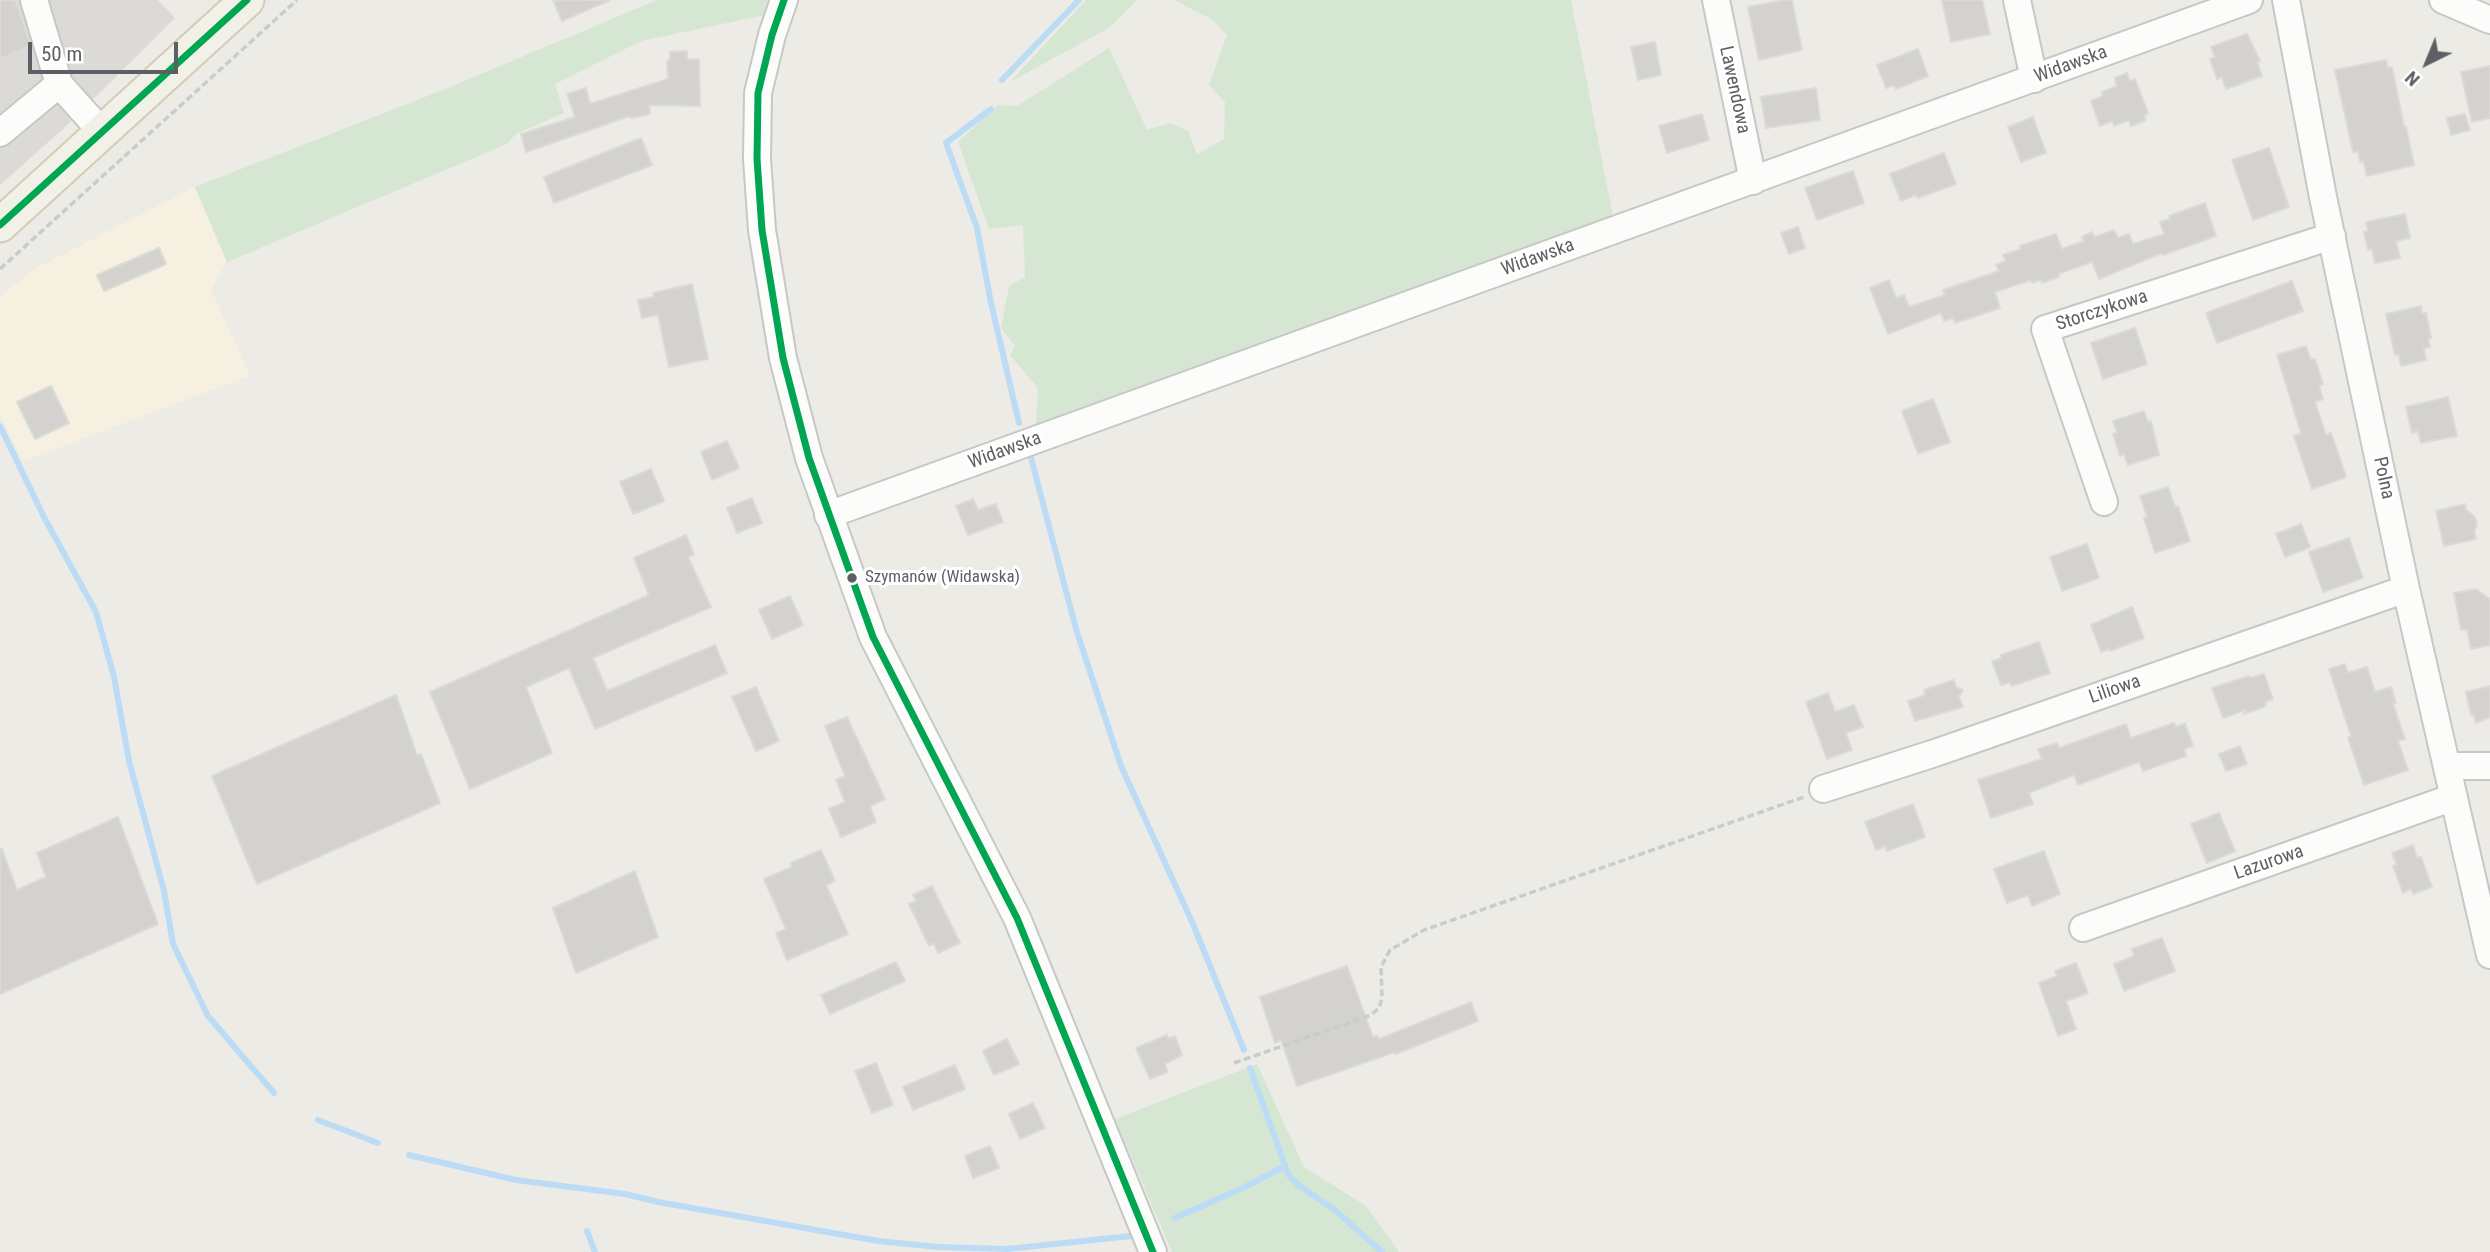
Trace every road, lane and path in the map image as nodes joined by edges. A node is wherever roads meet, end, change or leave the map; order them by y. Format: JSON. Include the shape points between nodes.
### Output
{"nodes":[{"id":1,"x":34,"y":0,"type":"edge"},
{"id":2,"x":247,"y":0,"type":"edge"},
{"id":3,"x":297,"y":0,"type":"edge"},
{"id":4,"x":784,"y":0,"type":"edge"},
{"id":5,"x":1716,"y":0,"type":"edge"},
{"id":6,"x":2017,"y":0,"type":"edge"},
{"id":7,"x":2249,"y":0,"type":"edge"},
{"id":8,"x":2286,"y":0,"type":"edge"},
{"id":9,"x":2443,"y":0,"type":"edge"},
{"id":10,"x":2490,"y":20,"type":"edge"},
{"id":11,"x":2034,"y":79,"type":"junction"},
{"id":12,"x":59,"y":84,"type":"junction"},
{"id":13,"x":102,"y":132,"type":"junction"},
{"id":14,"x":0,"y":133,"type":"edge"},
{"id":15,"x":1753,"y":181,"type":"junction"},
{"id":16,"x":0,"y":225,"type":"edge"},
{"id":17,"x":2332,"y":236,"type":"junction"},
{"id":18,"x":0,"y":269,"type":"edge"},
{"id":19,"x":2104,"y":502,"type":"dead end"},
{"id":20,"x":828,"y":515,"type":"junction"},
{"id":21,"x":2406,"y":589,"type":"junction"},
{"id":22,"x":2447,"y":766,"type":"junction"},
{"id":23,"x":2490,"y":766,"type":"edge"},
{"id":24,"x":1823,"y":789,"type":"joint"},
{"id":25,"x":2454,"y":797,"type":"junction"},
{"id":26,"x":2083,"y":928,"type":"dead end"},
{"id":27,"x":2490,"y":955,"type":"edge"},
{"id":28,"x":1234,"y":1063,"type":"dead end"},
{"id":29,"x":1153,"y":1252,"type":"edge"}],
"edges":[{"from":1,"to":12,"type":"street"},
{"from":2,"to":13,"type":"main road"},
{"from":3,"to":18,"type":"path"},
{"from":4,"to":20,"type":"street","via":[[758,93],[762,230],[783,358]]},
{"from":5,"to":15,"type":"street","name":"Lawendowa"},
{"from":6,"to":11,"type":"street"},
{"from":7,"to":11,"type":"street","name":"Widawska"},
{"from":8,"to":17,"type":"street","name":"Polna"},
{"from":9,"to":10,"type":"street"},
{"from":11,"to":15,"type":"street","name":"Widawska"},
{"from":12,"to":13,"type":"street"},
{"from":12,"to":14,"type":"street"},
{"from":13,"to":16,"type":"main road"},
{"from":15,"to":20,"type":"street","name":"Widawska"},
{"from":17,"to":19,"type":"street","name":"Storczykowa","via":[[2045,329]]},
{"from":17,"to":21,"type":"street","name":"Polna"},
{"from":20,"to":29,"type":"street","via":[[873,637],[1017,918]]},
{"from":21,"to":22,"type":"street","name":"Polna"},
{"from":21,"to":24,"type":"street","name":"Liliowa"},
{"from":22,"to":23,"type":"street"},
{"from":22,"to":25,"type":"street","name":"Polna"},
{"from":24,"to":28,"type":"path","via":[[1424,929],[1390,950],[1381,967],[1379,1009],[1371,1015]]},
{"from":25,"to":26,"type":"street","name":"Lazurowa"},
{"from":25,"to":27,"type":"street","name":"Polna"}]}
